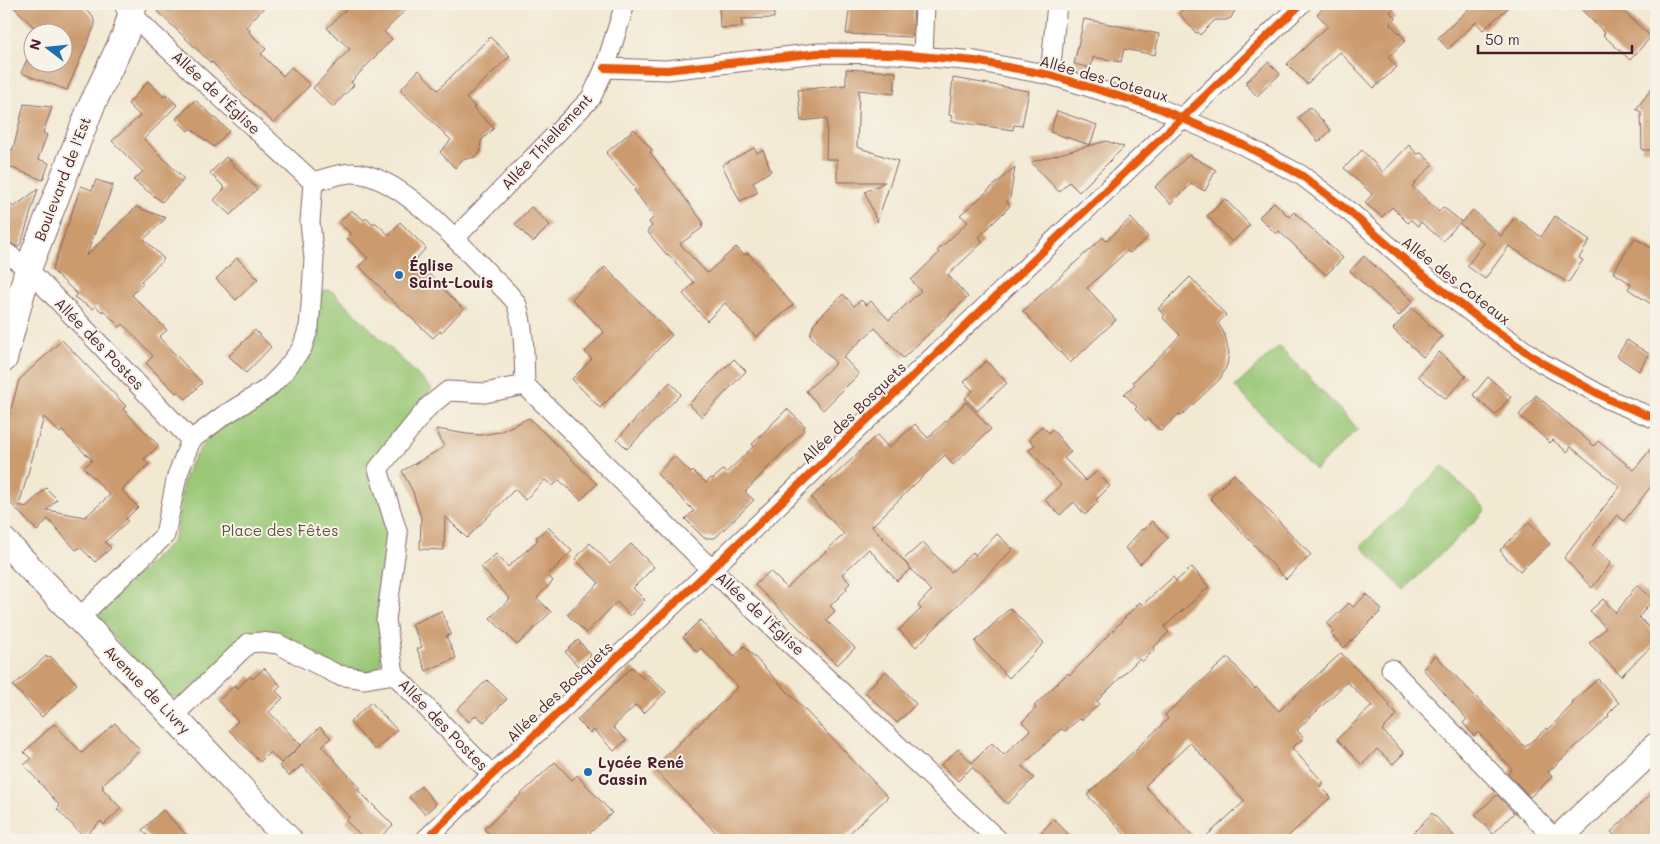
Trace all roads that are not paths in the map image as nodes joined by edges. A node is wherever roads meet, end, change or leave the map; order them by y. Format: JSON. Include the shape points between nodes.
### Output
{"nodes":[{"id":1,"x":625,"y":4,"type":"edge"},
{"id":2,"x":925,"y":4,"type":"edge"},
{"id":3,"x":1057,"y":4,"type":"edge"},
{"id":4,"x":1301,"y":4,"type":"edge"},
{"id":5,"x":129,"y":7,"type":"edge"},
{"id":6,"x":924,"y":57,"type":"junction"},
{"id":7,"x":605,"y":68,"type":"junction"},
{"id":8,"x":1050,"y":75,"type":"junction"},
{"id":9,"x":1181,"y":117,"type":"junction"},
{"id":10,"x":313,"y":182,"type":"junction"},
{"id":11,"x":455,"y":238,"type":"junction"},
{"id":12,"x":4,"y":252,"type":"edge"},
{"id":13,"x":28,"y":269,"type":"junction"},
{"id":14,"x":4,"y":359,"type":"edge"},
{"id":15,"x":525,"y":385,"type":"junction"},
{"id":16,"x":1656,"y":419,"type":"edge"},
{"id":17,"x":191,"y":440,"type":"junction"},
{"id":18,"x":4,"y":541,"type":"edge"},
{"id":19,"x":711,"y":569,"type":"junction"},
{"id":20,"x":78,"y":618,"type":"junction"},
{"id":21,"x":1391,"y":669,"type":"dead end"},
{"id":22,"x":394,"y":674,"type":"junction"},
{"id":23,"x":173,"y":716,"type":"junction"},
{"id":24,"x":1656,"y":746,"type":"edge"},
{"id":25,"x":492,"y":775,"type":"junction"},
{"id":26,"x":289,"y":840,"type":"edge"},
{"id":27,"x":425,"y":840,"type":"edge"},
{"id":28,"x":998,"y":840,"type":"edge"},
{"id":29,"x":1556,"y":840,"type":"edge"}],
"edges":[{"from":1,"to":7,"type":"street","name":"Allée Thiellement"},
{"from":2,"to":6,"type":"street"},
{"from":3,"to":8,"type":"street"},
{"from":4,"to":9,"type":"street","name":"Allée des Bosquets"},
{"from":5,"to":10,"type":"street","name":"Allée de l'Église","via":[[151,34]]},
{"from":5,"to":13,"type":"main road","name":"Boulevard de l'Est","via":[[125,34],[91,107]]},
{"from":6,"to":7,"type":"street","name":"Allée des Coteaux","via":[[818,52],[667,70]]},
{"from":6,"to":8,"type":"street","name":"Allée des Coteaux","via":[[975,61]]},
{"from":7,"to":11,"type":"street","name":"Allée Thiellement","via":[[591,98]]},
{"from":8,"to":9,"type":"street","name":"Allée des Coteaux"},
{"from":9,"to":16,"type":"street","name":"Allée des Coteaux","via":[[1301,175],[1419,272],[1542,363],[1610,400]]},
{"from":9,"to":19,"type":"street","name":"Allée des Bosquets"},
{"from":10,"to":11,"type":"street","via":[[353,173],[372,177],[419,205]]},
{"from":10,"to":17,"type":"street","via":[[310,222],[314,259],[309,327],[302,348],[267,389]]},
{"from":11,"to":15,"type":"street","via":[[516,303],[523,336]]},
{"from":12,"to":13,"type":"street","name":"Allée des Postes"},
{"from":13,"to":14,"type":"main road","name":"Boulevard de l'Est"},
{"from":13,"to":17,"type":"street","name":"Allée des Postes"},
{"from":15,"to":19,"type":"street","name":"Allée de l'Église"},
{"from":15,"to":22,"type":"street","via":[[485,393],[448,391],[428,407],[378,469],[398,534],[386,620]]},
{"from":17,"to":20,"type":"street","via":[[177,476],[165,535]]},
{"from":18,"to":20,"type":"main road","name":"Avenue de Livry"},
{"from":19,"to":25,"type":"street","name":"Allée des Bosquets"},
{"from":19,"to":28,"type":"street","name":"Allée de l'Église"},
{"from":20,"to":23,"type":"main road","name":"Avenue de Livry"},
{"from":21,"to":29,"type":"street"},
{"from":22,"to":23,"type":"street","via":[[365,679],[338,675],[278,644],[249,643]]},
{"from":22,"to":25,"type":"street","name":"Allée des Postes"},
{"from":23,"to":26,"type":"main road","name":"Avenue de Livry"},
{"from":24,"to":29,"type":"main road"},
{"from":25,"to":27,"type":"street","name":"Allée des Bosquets"}]}
